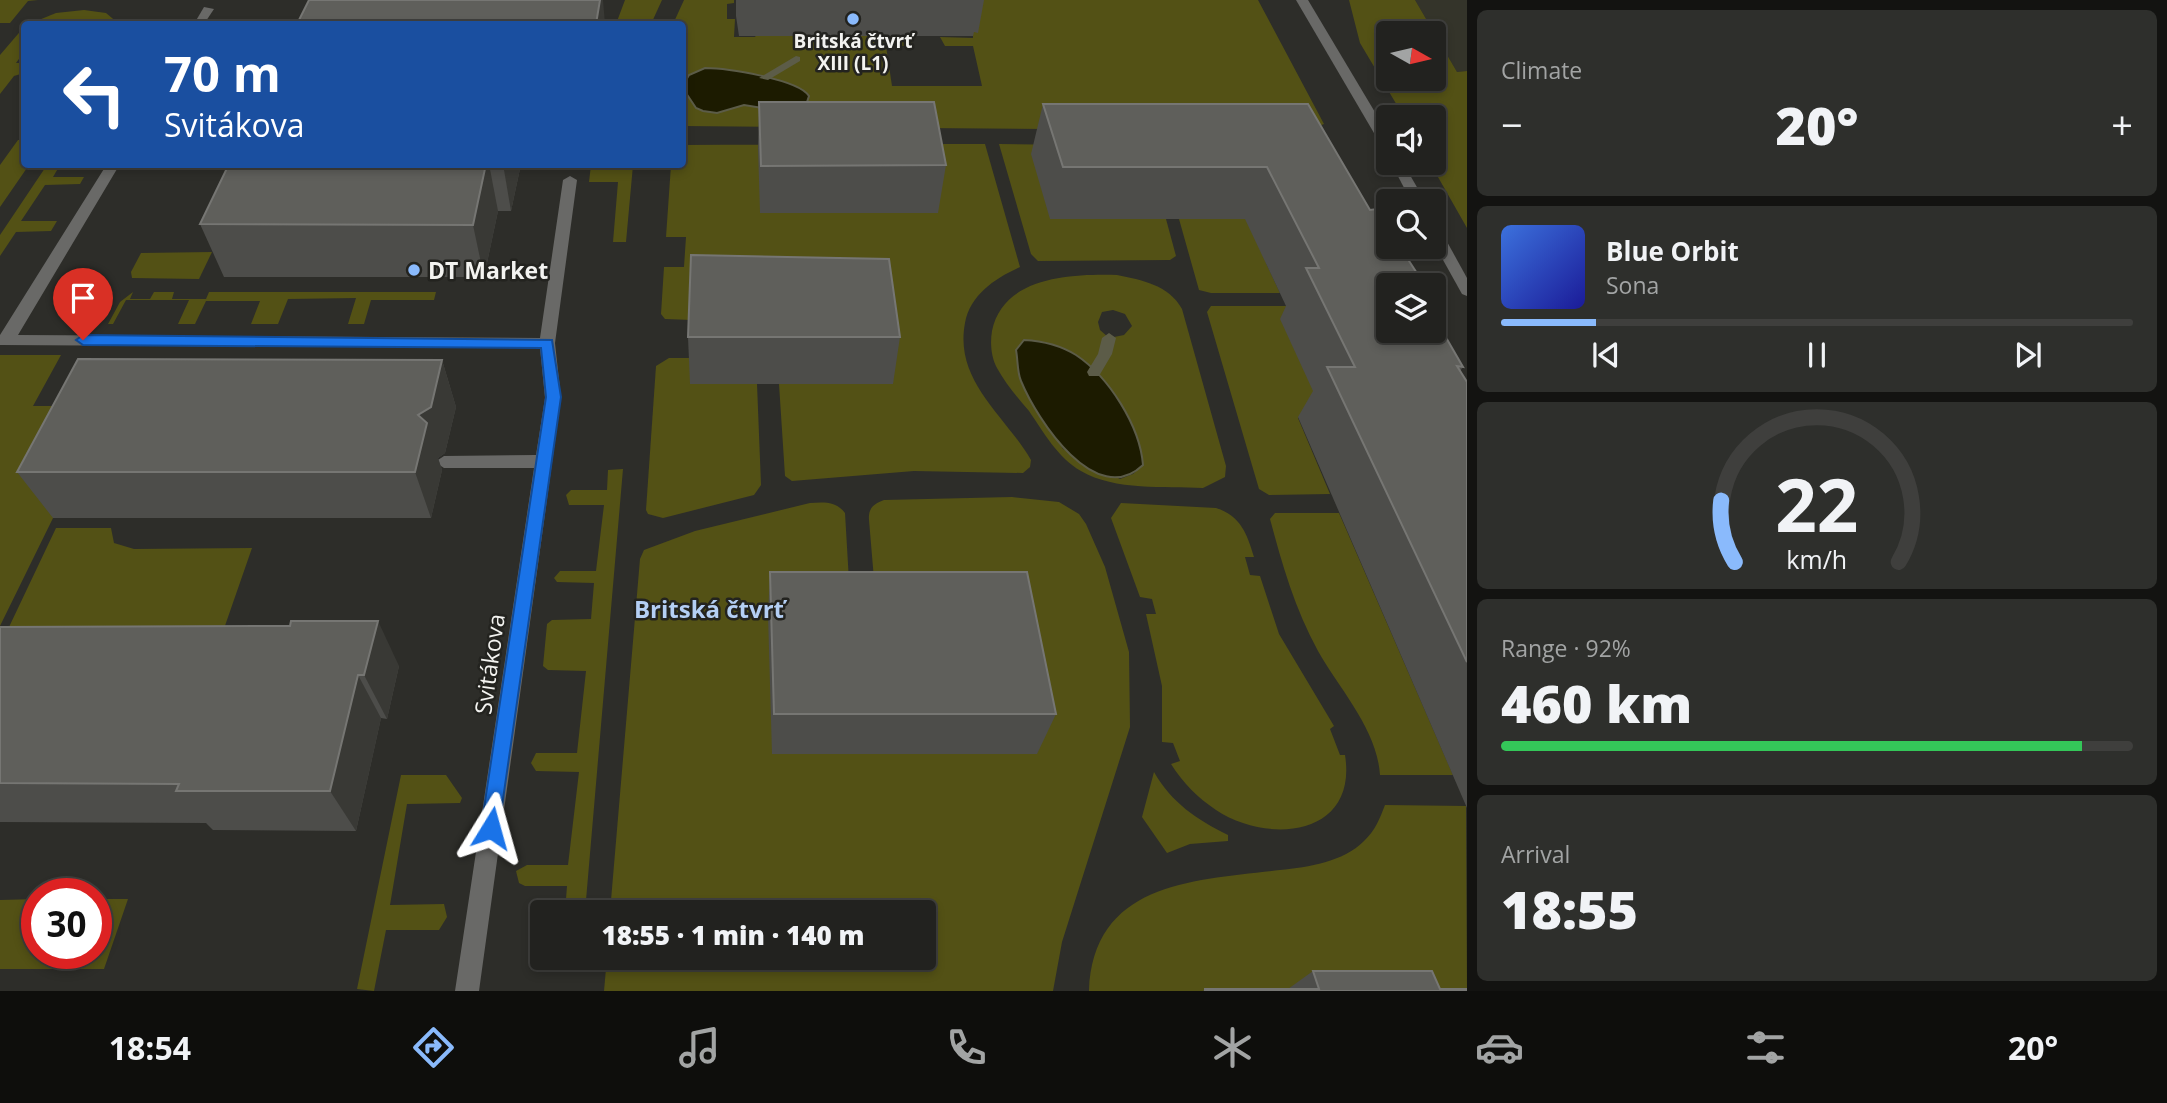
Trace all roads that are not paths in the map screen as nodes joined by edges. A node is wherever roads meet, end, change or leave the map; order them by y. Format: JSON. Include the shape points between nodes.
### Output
{"nodes":[{"id":1,"x":1302,"y":0,"type":"edge"},
{"id":2,"x":208,"y":9,"type":"dead end"},
{"id":3,"x":201,"y":21,"type":"edge"},
{"id":4,"x":1376,"y":125,"type":"edge"},
{"id":5,"x":111,"y":168,"type":"edge"},
{"id":6,"x":569,"y":180,"type":"dead end"},
{"id":7,"x":1446,"y":253,"type":"edge"},
{"id":8,"x":1467,"y":291,"type":"edge"},
{"id":9,"x":3,"y":340,"type":"edge"},
{"id":10,"x":547,"y":343,"type":"junction"},
{"id":11,"x":544,"y":461,"type":"junction"},
{"id":12,"x":443,"y":462,"type":"dead end"},
{"id":13,"x":467,"y":991,"type":"edge"}],
"edges":[{"from":1,"to":4,"type":"street"},
{"from":2,"to":3,"type":"street"},
{"from":5,"to":9,"type":"street"},
{"from":6,"to":10,"type":"street","name":"Svitákova"},
{"from":7,"to":8,"type":"street"},
{"from":9,"to":10,"type":"street"},
{"from":10,"to":11,"type":"street","name":"Svitákova","via":[[553,397]]},
{"from":11,"to":12,"type":"street"},
{"from":11,"to":13,"type":"street","name":"Svitákova"}]}
